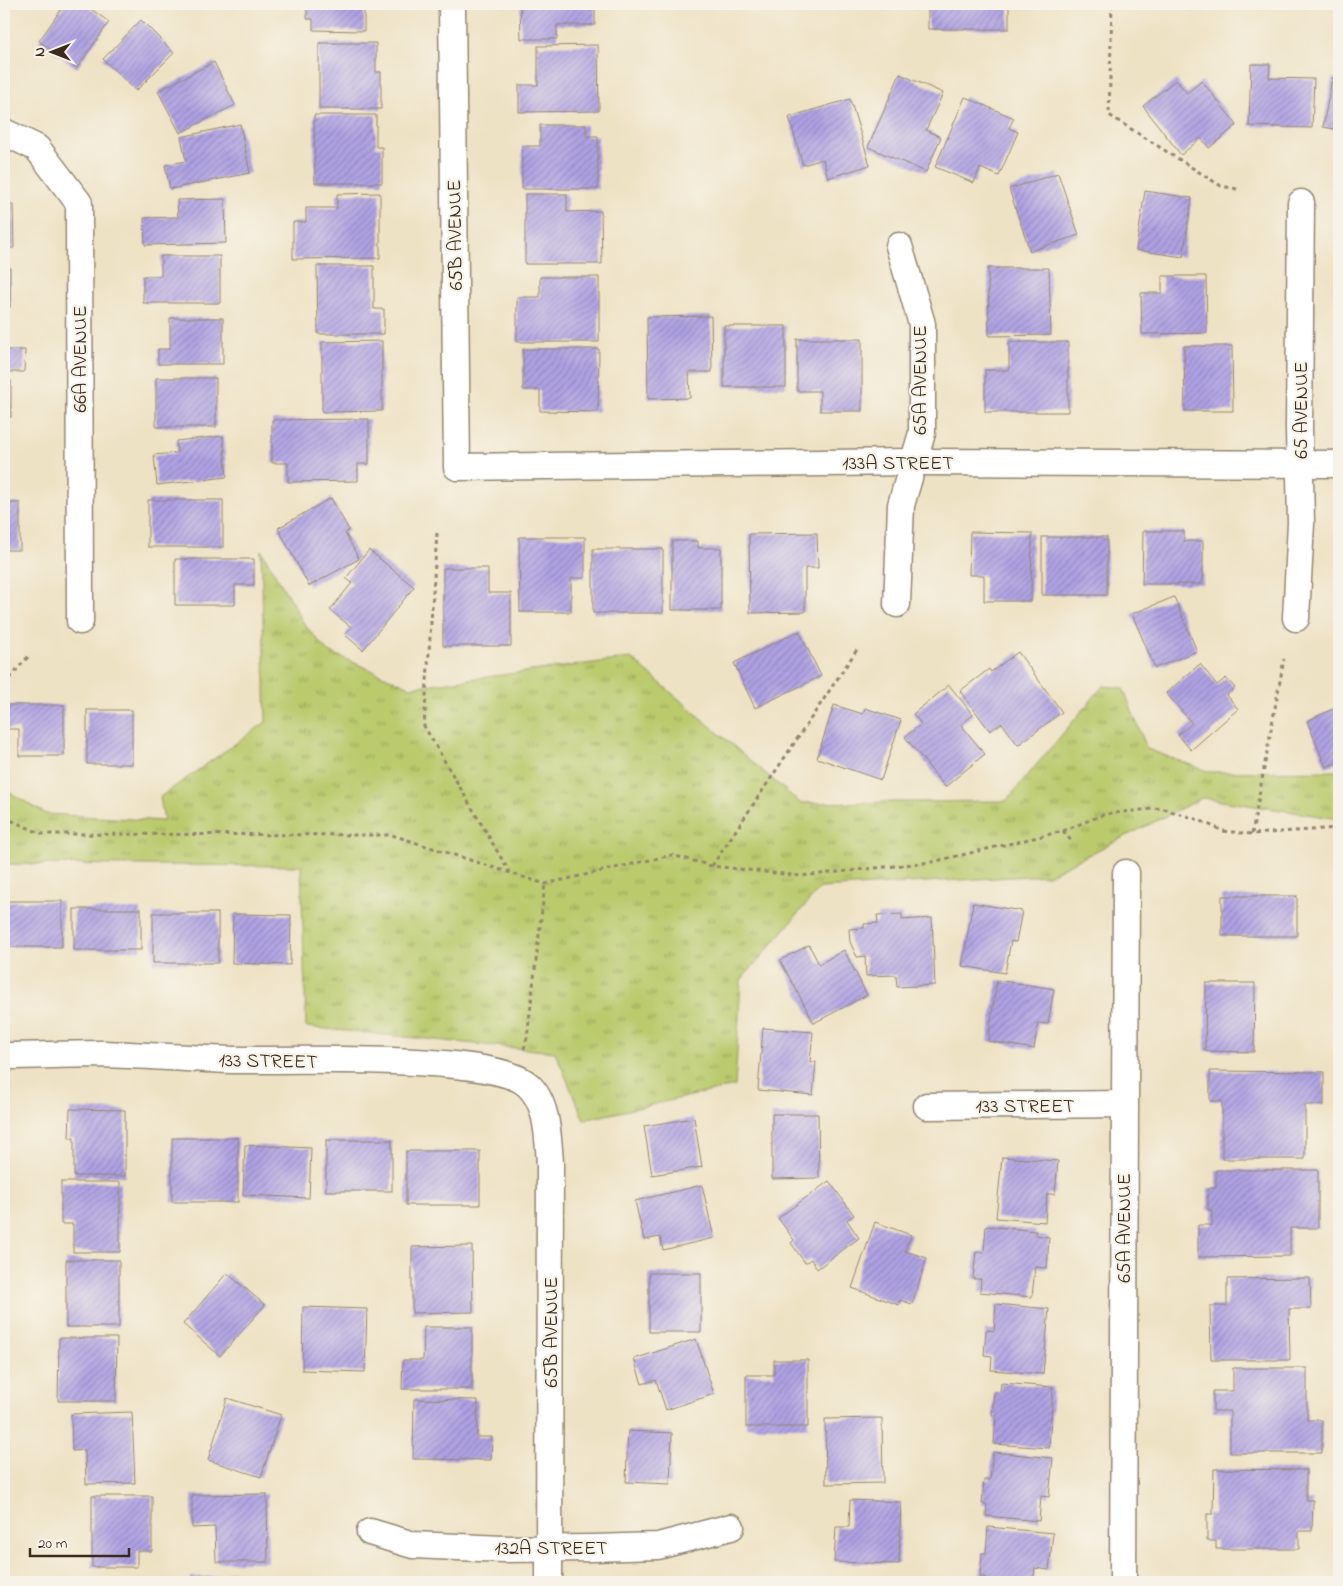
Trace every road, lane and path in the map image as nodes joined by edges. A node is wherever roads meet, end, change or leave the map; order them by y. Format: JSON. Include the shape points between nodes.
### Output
{"nodes":[{"id":1,"x":452,"y":4,"type":"edge"},
{"id":2,"x":1112,"y":4,"type":"edge"},
{"id":3,"x":4,"y":132,"type":"edge"},
{"id":4,"x":1237,"y":189,"type":"dead end"},
{"id":5,"x":1301,"y":203,"type":"dead end"},
{"id":6,"x":899,"y":246,"type":"dead end"},
{"id":7,"x":915,"y":462,"type":"junction"},
{"id":8,"x":1300,"y":464,"type":"junction"},
{"id":9,"x":1339,"y":464,"type":"edge"},
{"id":10,"x":456,"y":467,"type":"joint"},
{"id":11,"x":437,"y":533,"type":"dead end"},
{"id":12,"x":897,"y":604,"type":"dead end"},
{"id":13,"x":1296,"y":618,"type":"dead end"},
{"id":14,"x":80,"y":620,"type":"dead end"},
{"id":15,"x":858,"y":648,"type":"dead end"},
{"id":16,"x":28,"y":656,"type":"dead end"},
{"id":17,"x":1284,"y":659,"type":"dead end"},
{"id":18,"x":4,"y":684,"type":"edge"},
{"id":19,"x":4,"y":817,"type":"edge"},
{"id":20,"x":1339,"y":828,"type":"edge"},
{"id":21,"x":1063,"y":832,"type":"junction"},
{"id":22,"x":1252,"y":834,"type":"junction"},
{"id":23,"x":1072,"y":843,"type":"dead end"},
{"id":24,"x":712,"y":866,"type":"junction"},
{"id":25,"x":510,"y":873,"type":"junction"},
{"id":26,"x":1126,"y":873,"type":"dead end"},
{"id":27,"x":545,"y":884,"type":"junction"},
{"id":28,"x":524,"y":1049,"type":"dead end"},
{"id":29,"x":4,"y":1056,"type":"edge"},
{"id":30,"x":529,"y":1085,"type":"joint"},
{"id":31,"x":1124,"y":1104,"type":"junction"},
{"id":32,"x":927,"y":1106,"type":"dead end"},
{"id":33,"x":731,"y":1527,"type":"dead end"},
{"id":34,"x":370,"y":1532,"type":"dead end"},
{"id":35,"x":549,"y":1548,"type":"junction"},
{"id":36,"x":549,"y":1582,"type":"edge"},
{"id":37,"x":1123,"y":1582,"type":"edge"}],
"edges":[{"from":1,"to":10,"type":"street","name":"65B AVENUE"},
{"from":2,"to":4,"type":"path","via":[[1109,115],[1221,186]]},
{"from":3,"to":14,"type":"street","name":"66A AVENUE","via":[[38,148],[79,203]]},
{"from":5,"to":8,"type":"street","name":"65 AVENUE"},
{"from":6,"to":7,"type":"street","name":"65A AVENUE","via":[[922,324],[922,433]]},
{"from":7,"to":8,"type":"street","name":"133A STREET"},
{"from":7,"to":10,"type":"street","name":"133A STREET"},
{"from":7,"to":12,"type":"street","name":"65A AVENUE","via":[[901,505]]},
{"from":8,"to":9,"type":"street","name":"133A STREET"},
{"from":8,"to":13,"type":"street","name":"65 AVENUE","via":[[1301,523]]},
{"from":11,"to":25,"type":"path","via":[[424,726]]},
{"from":15,"to":24,"type":"path"},
{"from":16,"to":18,"type":"path"},
{"from":17,"to":22,"type":"path"},
{"from":19,"to":25,"type":"path","via":[[42,834],[392,836]]},
{"from":20,"to":22,"type":"path"},
{"from":21,"to":22,"type":"path","via":[[1105,814],[1161,808],[1223,831]]},
{"from":21,"to":23,"type":"path"},
{"from":21,"to":24,"type":"path","via":[[932,862],[801,876]]},
{"from":24,"to":27,"type":"path","via":[[672,855]]},
{"from":25,"to":27,"type":"path"},
{"from":26,"to":31,"type":"street","name":"65A AVENUE"},
{"from":27,"to":28,"type":"path"},
{"from":29,"to":30,"type":"street","name":"133 STREET","via":[[102,1054],[234,1060],[376,1061],[495,1070],[515,1076]]},
{"from":30,"to":35,"type":"street","name":"65B AVENUE","via":[[544,1114],[550,1163]]},
{"from":31,"to":32,"type":"street","name":"133 STREET"},
{"from":31,"to":37,"type":"street","name":"65A AVENUE"},
{"from":33,"to":35,"type":"street","name":"132A STREET","via":[[658,1546]]},
{"from":34,"to":35,"type":"street","name":"132A STREET","via":[[413,1545]]},
{"from":35,"to":36,"type":"street","name":"65B AVENUE"}]}
